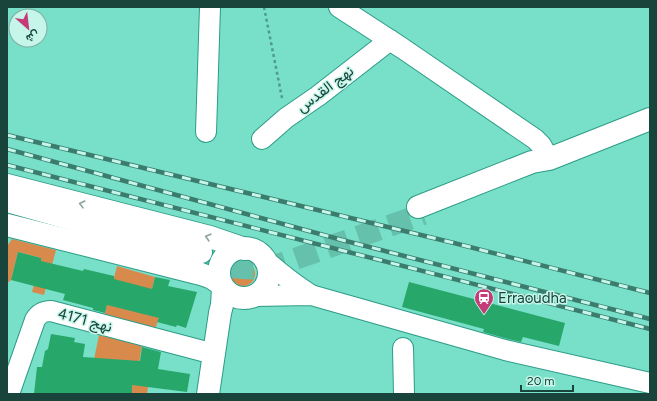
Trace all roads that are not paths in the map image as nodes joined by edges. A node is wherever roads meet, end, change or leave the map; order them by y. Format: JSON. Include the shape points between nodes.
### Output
{"nodes":[{"id":1,"x":210,"y":7,"type":"edge"},
{"id":2,"x":339,"y":7,"type":"edge"},
{"id":3,"x":390,"y":40,"type":"junction"},
{"id":4,"x":650,"y":119,"type":"edge"},
{"id":5,"x":206,"y":132,"type":"dead end"},
{"id":6,"x":262,"y":139,"type":"dead end"},
{"id":7,"x":549,"y":159,"type":"junction"},
{"id":8,"x":7,"y":185,"type":"edge"},
{"id":9,"x":7,"y":201,"type":"edge"},
{"id":10,"x":420,"y":210,"type":"tunnel mouth"},
{"id":11,"x":7,"y":211,"type":"edge"},
{"id":12,"x":7,"y":225,"type":"edge"},
{"id":13,"x":245,"y":248,"type":"junction"},
{"id":14,"x":265,"y":260,"type":"junction"},
{"id":15,"x":222,"y":286,"type":"junction"},
{"id":16,"x":311,"y":295,"type":"junction"},
{"id":17,"x":249,"y":297,"type":"junction"},
{"id":18,"x":220,"y":313,"type":"junction"},
{"id":19,"x":404,"y":348,"type":"dead end"},
{"id":20,"x":214,"y":354,"type":"junction"},
{"id":21,"x":650,"y":382,"type":"edge"},
{"id":22,"x":9,"y":394,"type":"edge"},
{"id":23,"x":208,"y":394,"type":"edge"},
{"id":24,"x":404,"y":394,"type":"edge"}],
"edges":[{"from":1,"to":5,"type":"street"},
{"from":2,"to":3,"type":"street"},
{"from":3,"to":6,"type":"street","name":"نهج القدس"},
{"from":3,"to":7,"type":"street","via":[[535,139]]},
{"from":4,"to":7,"type":"street"},
{"from":7,"to":10,"type":"street","via":[[527,174]]},
{"from":13,"to":8,"type":"street","one_way":true},
{"from":9,"to":11,"type":"street","via":[[200,257]]},
{"from":12,"to":15,"type":"street","via":[[201,274]]},
{"from":13,"to":14,"type":"street","via":[[253,250]]},
{"from":13,"to":15,"type":"street","via":[[224,258],[219,273]]},
{"from":14,"to":16,"type":"street"},
{"from":14,"to":17,"type":"street","via":[[268,268],[266,284],[261,292]]},
{"from":15,"to":17,"type":"street","via":[[229,294]]},
{"from":15,"to":18,"type":"street"},
{"from":16,"to":17,"type":"street"},
{"from":16,"to":21,"type":"street","via":[[505,350]]},
{"from":17,"to":18,"type":"street","via":[[232,304]]},
{"from":18,"to":20,"type":"street"},
{"from":19,"to":24,"type":"street"},
{"from":20,"to":22,"type":"street","name":"نهج 4171","via":[[46,311],[35,320]]},
{"from":20,"to":23,"type":"street"}]}
